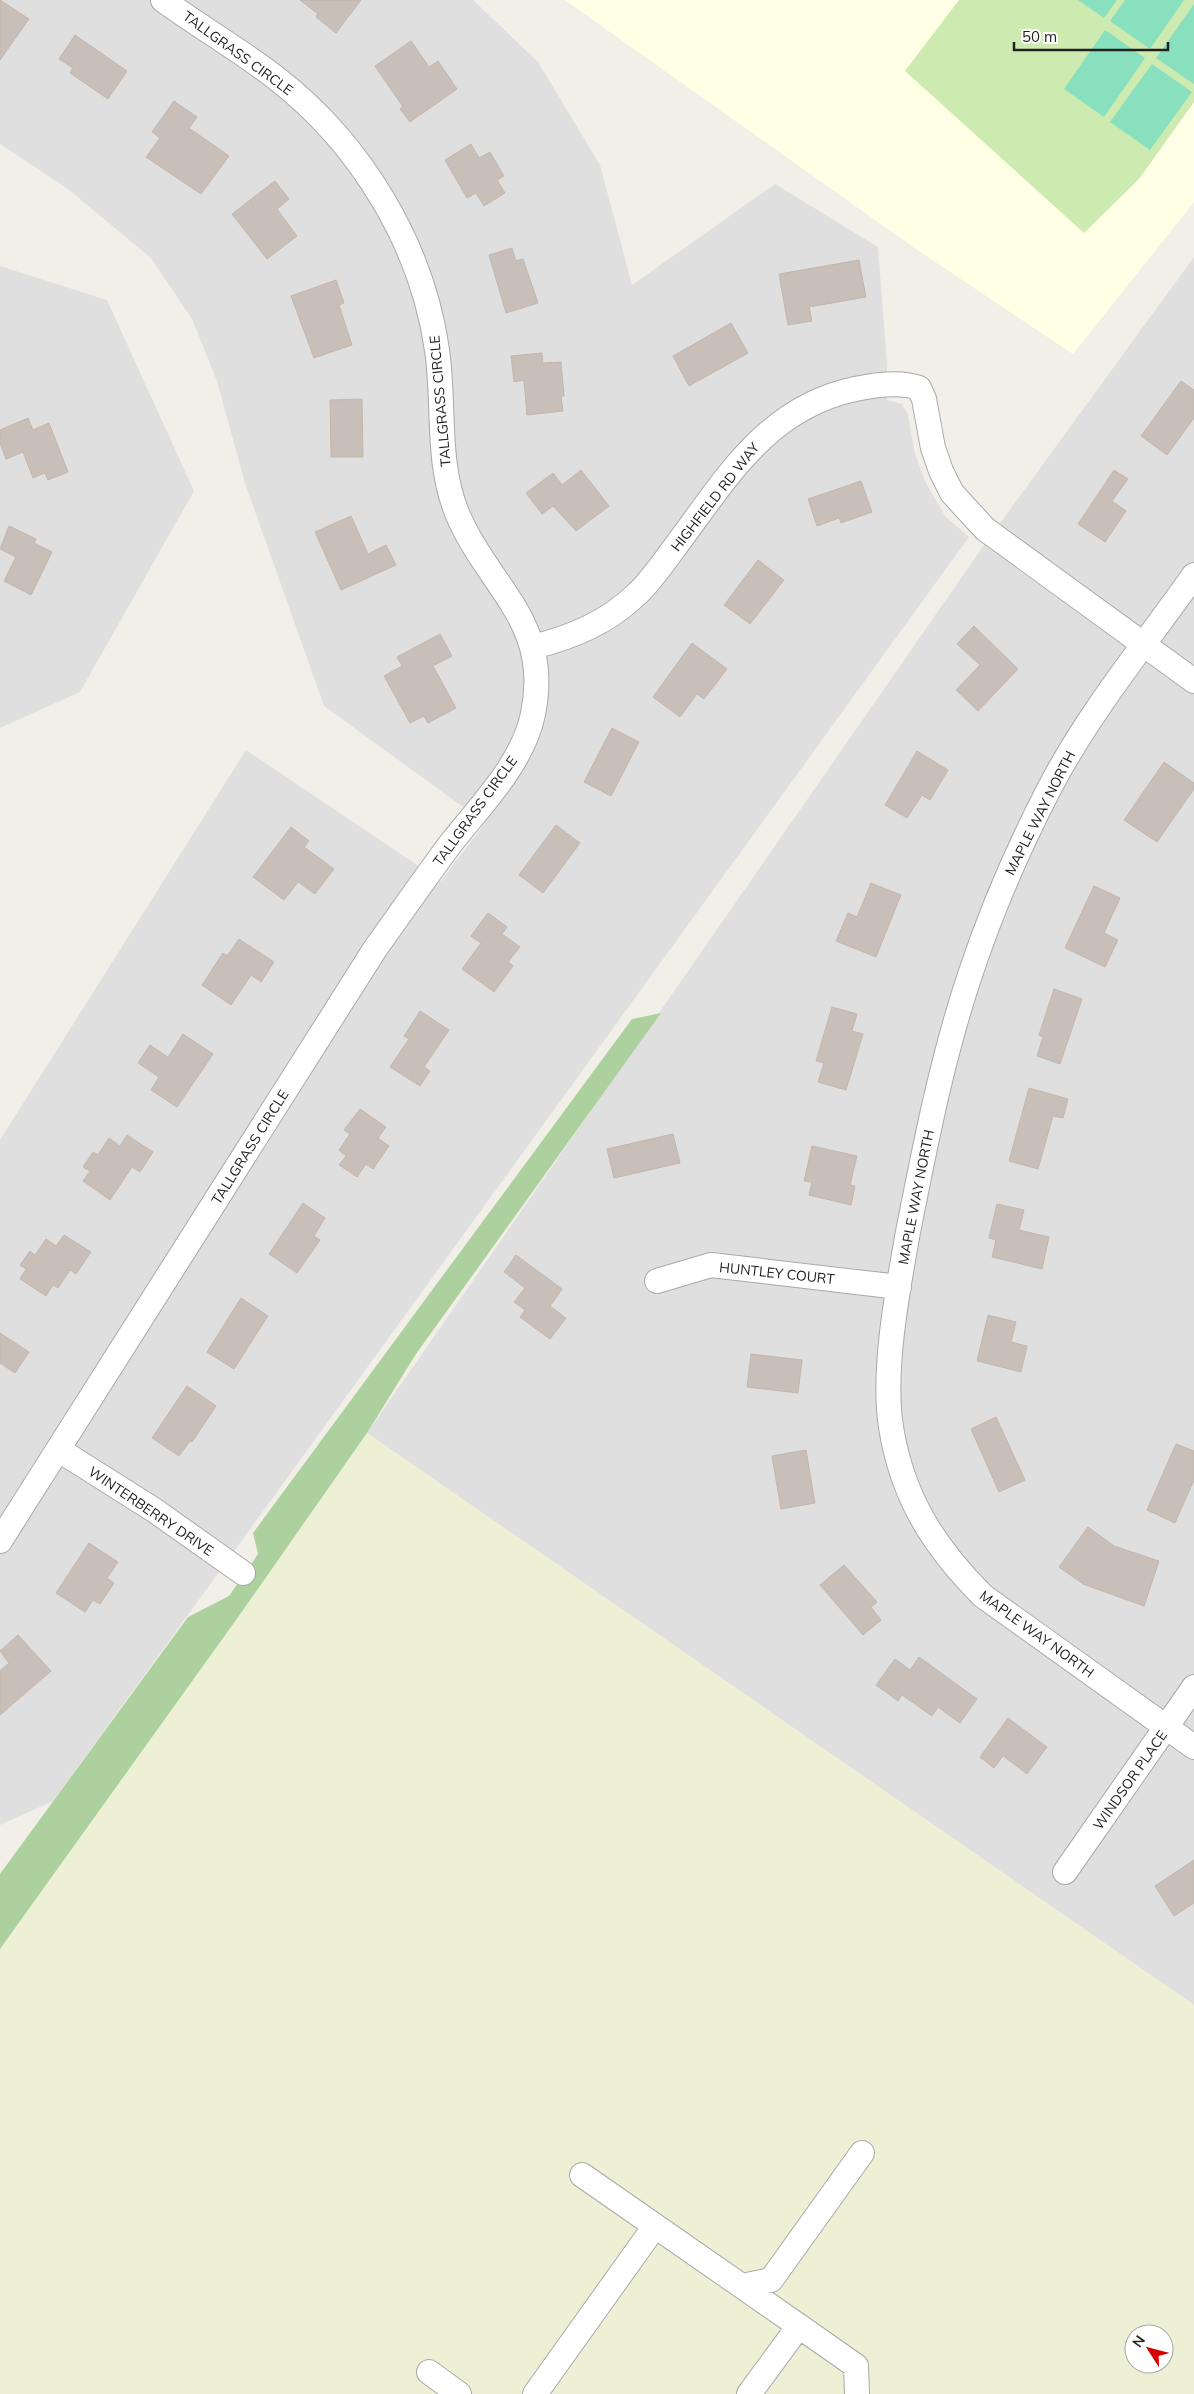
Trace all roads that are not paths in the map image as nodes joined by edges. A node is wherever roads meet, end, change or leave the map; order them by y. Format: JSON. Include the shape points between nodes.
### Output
{"nodes":[{"id":1,"x":164,"y":0,"type":"edge"},
{"id":2,"x":1194,"y":575,"type":"edge"},
{"id":3,"x":1144,"y":644,"type":"junction"},
{"id":4,"x":534,"y":647,"type":"junction"},
{"id":5,"x":1194,"y":681,"type":"edge"},
{"id":6,"x":657,"y":1281,"type":"dead end"},
{"id":7,"x":899,"y":1287,"type":"junction"},
{"id":8,"x":59,"y":1450,"type":"junction"},
{"id":9,"x":0,"y":1541,"type":"edge"},
{"id":10,"x":243,"y":1573,"type":"dead end"},
{"id":11,"x":1194,"y":1687,"type":"edge"},
{"id":12,"x":1167,"y":1728,"type":"junction"},
{"id":13,"x":1194,"y":1747,"type":"edge"},
{"id":14,"x":1065,"y":1872,"type":"dead end"},
{"id":15,"x":862,"y":2153,"type":"dead end"},
{"id":16,"x":582,"y":2175,"type":"dead end"},
{"id":17,"x":655,"y":2226,"type":"junction"},
{"id":18,"x":742,"y":2286,"type":"junction"},
{"id":19,"x":799,"y":2326,"type":"junction"},
{"id":20,"x":429,"y":2372,"type":"dead end"},
{"id":21,"x":459,"y":2394,"type":"edge"},
{"id":22,"x":535,"y":2394,"type":"edge"},
{"id":23,"x":749,"y":2394,"type":"edge"},
{"id":24,"x":857,"y":2394,"type":"edge"}],
"edges":[{"from":1,"to":4,"type":"street","name":"TALLGRASS CIRCLE","via":[[262,67],[308,105],[349,149],[398,226],[430,314],[437,350],[444,458],[457,513],[486,565],[520,615]]},
{"from":2,"to":3,"type":"street","name":"MAPLE WAY NORTH"},
{"from":3,"to":4,"type":"street","name":"HIGHFIELD RD WAY","via":[[985,529],[952,493],[941,471],[919,388],[896,384],[839,392],[792,413],[767,432],[734,468],[638,594],[590,628]]},
{"from":3,"to":5,"type":"street"},
{"from":3,"to":7,"type":"street","name":"MAPLE WAY NORTH","via":[[1114,685],[1050,787],[997,901],[969,977],[950,1046],[924,1153]]},
{"from":4,"to":8,"type":"street","name":"TALLGRASS CIRCLE","via":[[536,673],[532,716],[515,758],[374,949]]},
{"from":6,"to":7,"type":"street","name":"HUNTLEY COURT","via":[[711,1265]]},
{"from":7,"to":12,"type":"street","name":"MAPLE WAY NORTH","via":[[890,1362],[890,1425],[904,1481],[924,1524],[954,1567],[983,1596]]},
{"from":8,"to":9,"type":"street","name":"TALLGRASS CIRCLE"},
{"from":8,"to":10,"type":"street","name":"WINTERBERRY DRIVE","via":[[154,1510]]},
{"from":11,"to":12,"type":"street","name":"WINDSOR PLACE"},
{"from":12,"to":13,"type":"street","name":"MAPLE WAY NORTH"},
{"from":12,"to":14,"type":"street","name":"WINDSOR PLACE"},
{"from":15,"to":18,"type":"street","via":[[771,2280]]},
{"from":16,"to":17,"type":"street"},
{"from":17,"to":18,"type":"street"},
{"from":17,"to":22,"type":"street"},
{"from":18,"to":19,"type":"street"},
{"from":19,"to":23,"type":"street"},
{"from":19,"to":24,"type":"street","via":[[856,2366]]},
{"from":20,"to":21,"type":"street"}]}
